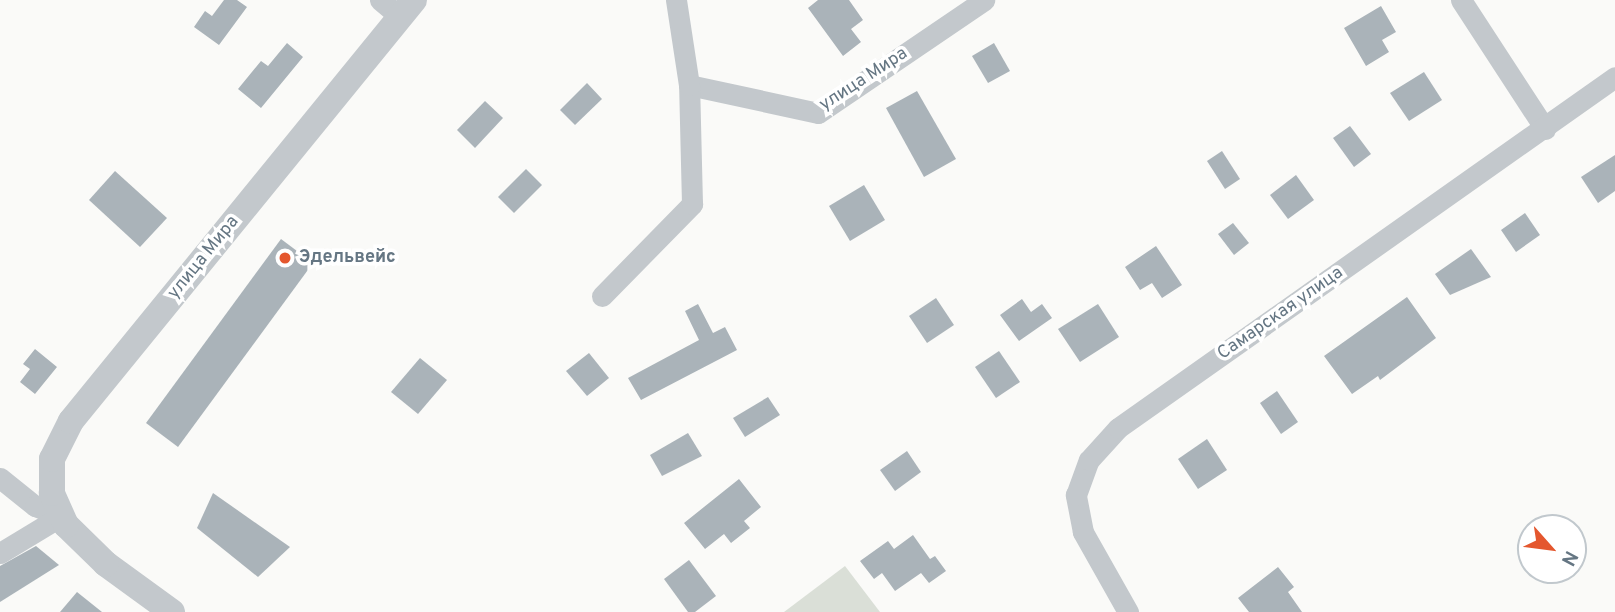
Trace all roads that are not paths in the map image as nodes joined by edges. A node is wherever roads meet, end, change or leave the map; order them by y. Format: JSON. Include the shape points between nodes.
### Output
{"nodes":[{"id":1,"x":676,"y":0,"type":"edge"},
{"id":2,"x":984,"y":0,"type":"edge"},
{"id":3,"x":1461,"y":0,"type":"edge"},
{"id":4,"x":398,"y":6,"type":"edge"},
{"id":5,"x":1615,"y":77,"type":"edge"},
{"id":6,"x":689,"y":85,"type":"junction"},
{"id":7,"x":1545,"y":129,"type":"junction"},
{"id":8,"x":602,"y":296,"type":"dead end"},
{"id":9,"x":0,"y":478,"type":"edge"},
{"id":10,"x":61,"y":516,"type":"junction"},
{"id":11,"x":0,"y":553,"type":"edge"},
{"id":12,"x":172,"y":612,"type":"edge"},
{"id":13,"x":1128,"y":612,"type":"edge"}],
"edges":[{"from":1,"to":6,"type":"street"},
{"from":2,"to":6,"type":"street","name":"улица Мира","via":[[818,113]]},
{"from":3,"to":7,"type":"street"},
{"from":4,"to":10,"type":"street","name":"улица Мира","via":[[71,421],[52,459],[52,493]]},
{"from":5,"to":7,"type":"street","name":"Самарская улица"},
{"from":6,"to":8,"type":"street","via":[[692,204]]},
{"from":7,"to":13,"type":"street","name":"Самарская улица","via":[[1118,429],[1089,460],[1076,495],[1083,532]]},
{"from":9,"to":10,"type":"street","via":[[35,506]]},
{"from":10,"to":11,"type":"street"},
{"from":10,"to":12,"type":"street","via":[[97,556]]}]}
